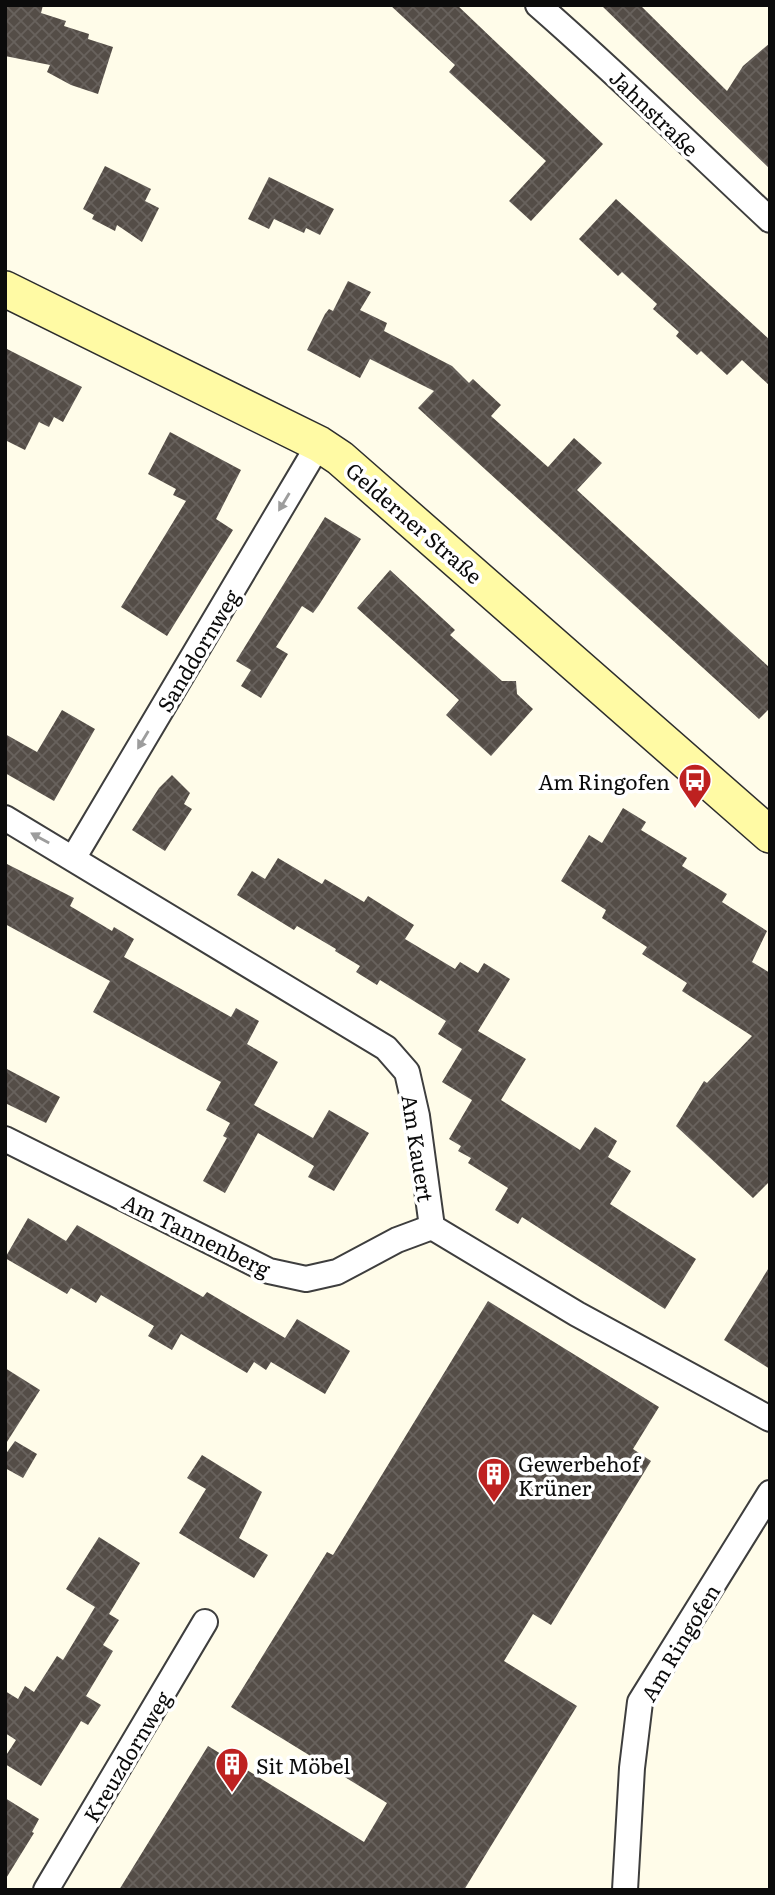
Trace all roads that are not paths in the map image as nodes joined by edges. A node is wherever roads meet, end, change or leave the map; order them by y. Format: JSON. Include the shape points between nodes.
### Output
{"nodes":[{"id":1,"x":538,"y":5,"type":"edge"},
{"id":2,"x":770,"y":220,"type":"edge"},
{"id":3,"x":5,"y":289,"type":"edge"},
{"id":4,"x":319,"y":444,"type":"junction"},
{"id":5,"x":5,"y":818,"type":"edge"},
{"id":6,"x":770,"y":835,"type":"edge"},
{"id":7,"x":75,"y":857,"type":"junction"},
{"id":8,"x":5,"y":1139,"type":"edge"},
{"id":9,"x":432,"y":1227,"type":"junction"},
{"id":10,"x":770,"y":1419,"type":"edge"},
{"id":11,"x":770,"y":1493,"type":"edge"},
{"id":12,"x":205,"y":1622,"type":"dead end"},
{"id":13,"x":46,"y":1890,"type":"edge"},
{"id":14,"x":625,"y":1890,"type":"edge"}],
"edges":[{"from":1,"to":2,"type":"street","name":"Jahnstraße","via":[[620,76]]},
{"from":3,"to":4,"type":"main road","name":"Gelderner Straße"},
{"from":4,"to":6,"type":"main road","name":"Gelderner Straße","via":[[360,472]]},
{"from":4,"to":7,"type":"street","name":"Sanddornweg","one_way":true},
{"from":7,"to":5,"type":"street","name":"Am Kauert","one_way":true},
{"from":7,"to":9,"type":"street","name":"Am Kauert","via":[[386,1048],[407,1072]]},
{"from":8,"to":9,"type":"street","name":"Am Tannenberg","via":[[268,1271],[306,1279],[337,1272]]},
{"from":9,"to":10,"type":"street","name":"Am Kauert","via":[[577,1314]]},
{"from":11,"to":14,"type":"street","name":"Am Ringofen","via":[[640,1702]]},
{"from":12,"to":13,"type":"street","name":"Kreuzdornweg"}]}
